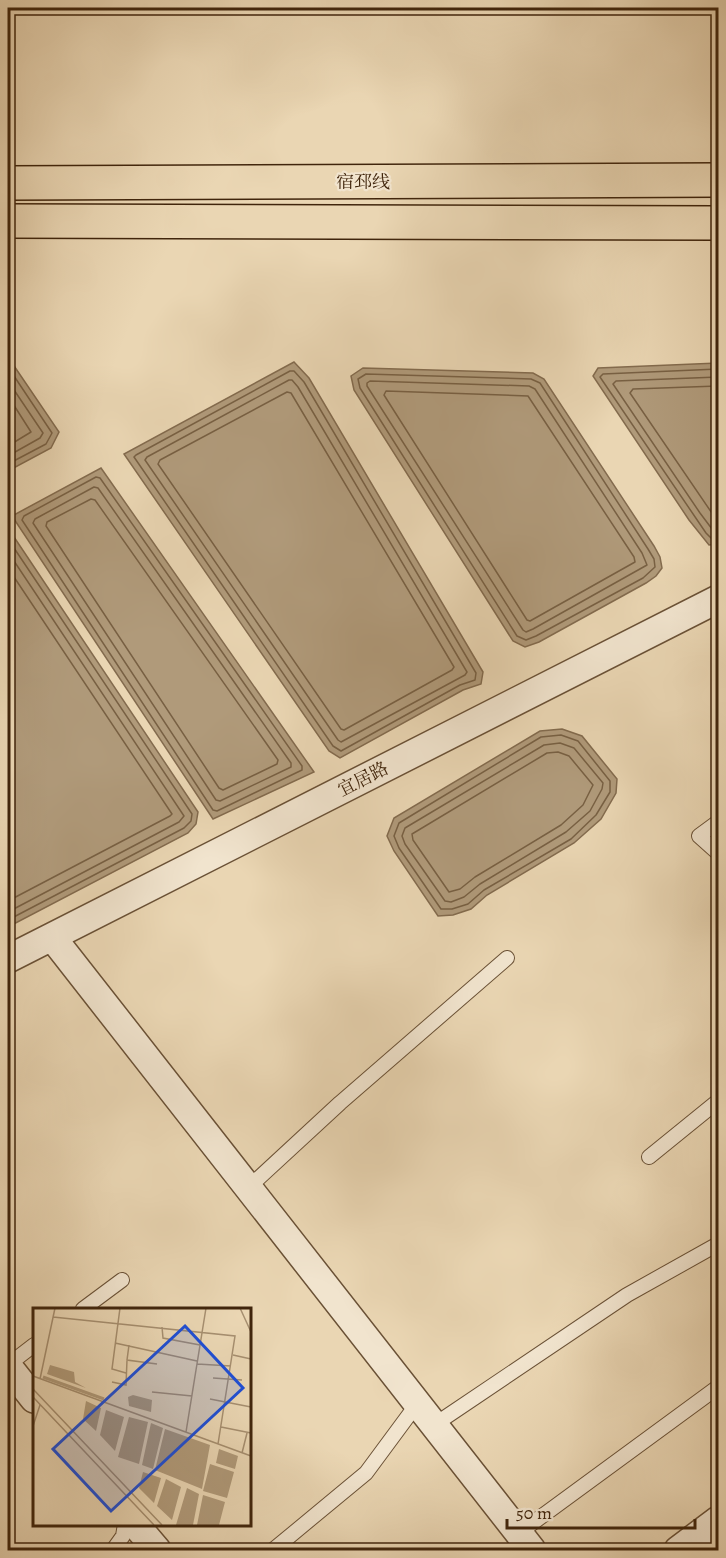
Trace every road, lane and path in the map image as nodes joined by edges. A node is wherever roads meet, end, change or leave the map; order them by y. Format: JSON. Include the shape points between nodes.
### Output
{"nodes":[{"id":1,"x":718,"y":180,"type":"edge"},
{"id":2,"x":8,"y":183,"type":"edge"},
{"id":3,"x":8,"y":221,"type":"edge"},
{"id":4,"x":718,"y":223,"type":"edge"},
{"id":5,"x":718,"y":599,"type":"edge"},
{"id":6,"x":718,"y":822,"type":"edge"},
{"id":7,"x":718,"y":853,"type":"edge"},
{"id":8,"x":52,"y":937,"type":"junction"},
{"id":9,"x":507,"y":957,"type":"dead end"},
{"id":10,"x":8,"y":959,"type":"edge"},
{"id":11,"x":718,"y":1101,"type":"edge"},
{"id":12,"x":649,"y":1156,"type":"dead end"},
{"id":13,"x":248,"y":1188,"type":"junction"},
{"id":14,"x":718,"y":1244,"type":"edge"},
{"id":15,"x":122,"y":1280,"type":"dead end"},
{"id":16,"x":83,"y":1308,"type":"edge"},
{"id":17,"x":33,"y":1346,"type":"edge"},
{"id":18,"x":8,"y":1365,"type":"edge"},
{"id":19,"x":718,"y":1388,"type":"edge"},
{"id":20,"x":33,"y":1398,"type":"edge"},
{"id":21,"x":417,"y":1404,"type":"junction"},
{"id":22,"x":434,"y":1425,"type":"junction"},
{"id":23,"x":718,"y":1520,"type":"edge"},
{"id":24,"x":125,"y":1525,"type":"edge"},
{"id":25,"x":136,"y":1525,"type":"edge"},
{"id":26,"x":525,"y":1542,"type":"edge"},
{"id":27,"x":112,"y":1551,"type":"edge"},
{"id":28,"x":157,"y":1551,"type":"edge"},
{"id":29,"x":273,"y":1551,"type":"edge"},
{"id":30,"x":678,"y":1551,"type":"edge"}],
"edges":[{"from":1,"to":2,"type":"main road","name":"宿邳线"},
{"from":3,"to":4,"type":"main road"},
{"from":5,"to":8,"type":"street","name":"宜居路"},
{"from":6,"to":7,"type":"lane","via":[[699,836]]},
{"from":8,"to":10,"type":"street","name":"宜居路"},
{"from":8,"to":13,"type":"street"},
{"from":9,"to":13,"type":"lane"},
{"from":11,"to":12,"type":"lane"},
{"from":13,"to":21,"type":"street"},
{"from":14,"to":22,"type":"lane","via":[[627,1295]]},
{"from":15,"to":16,"type":"lane"},
{"from":17,"to":18,"type":"lane"},
{"from":18,"to":20,"type":"street"},
{"from":19,"to":26,"type":"lane"},
{"from":21,"to":22,"type":"street"},
{"from":21,"to":29,"type":"lane","via":[[366,1473]]},
{"from":22,"to":26,"type":"street"},
{"from":23,"to":30,"type":"street"},
{"from":24,"to":27,"type":"lane","via":[[123,1536]]},
{"from":25,"to":28,"type":"street"}]}
